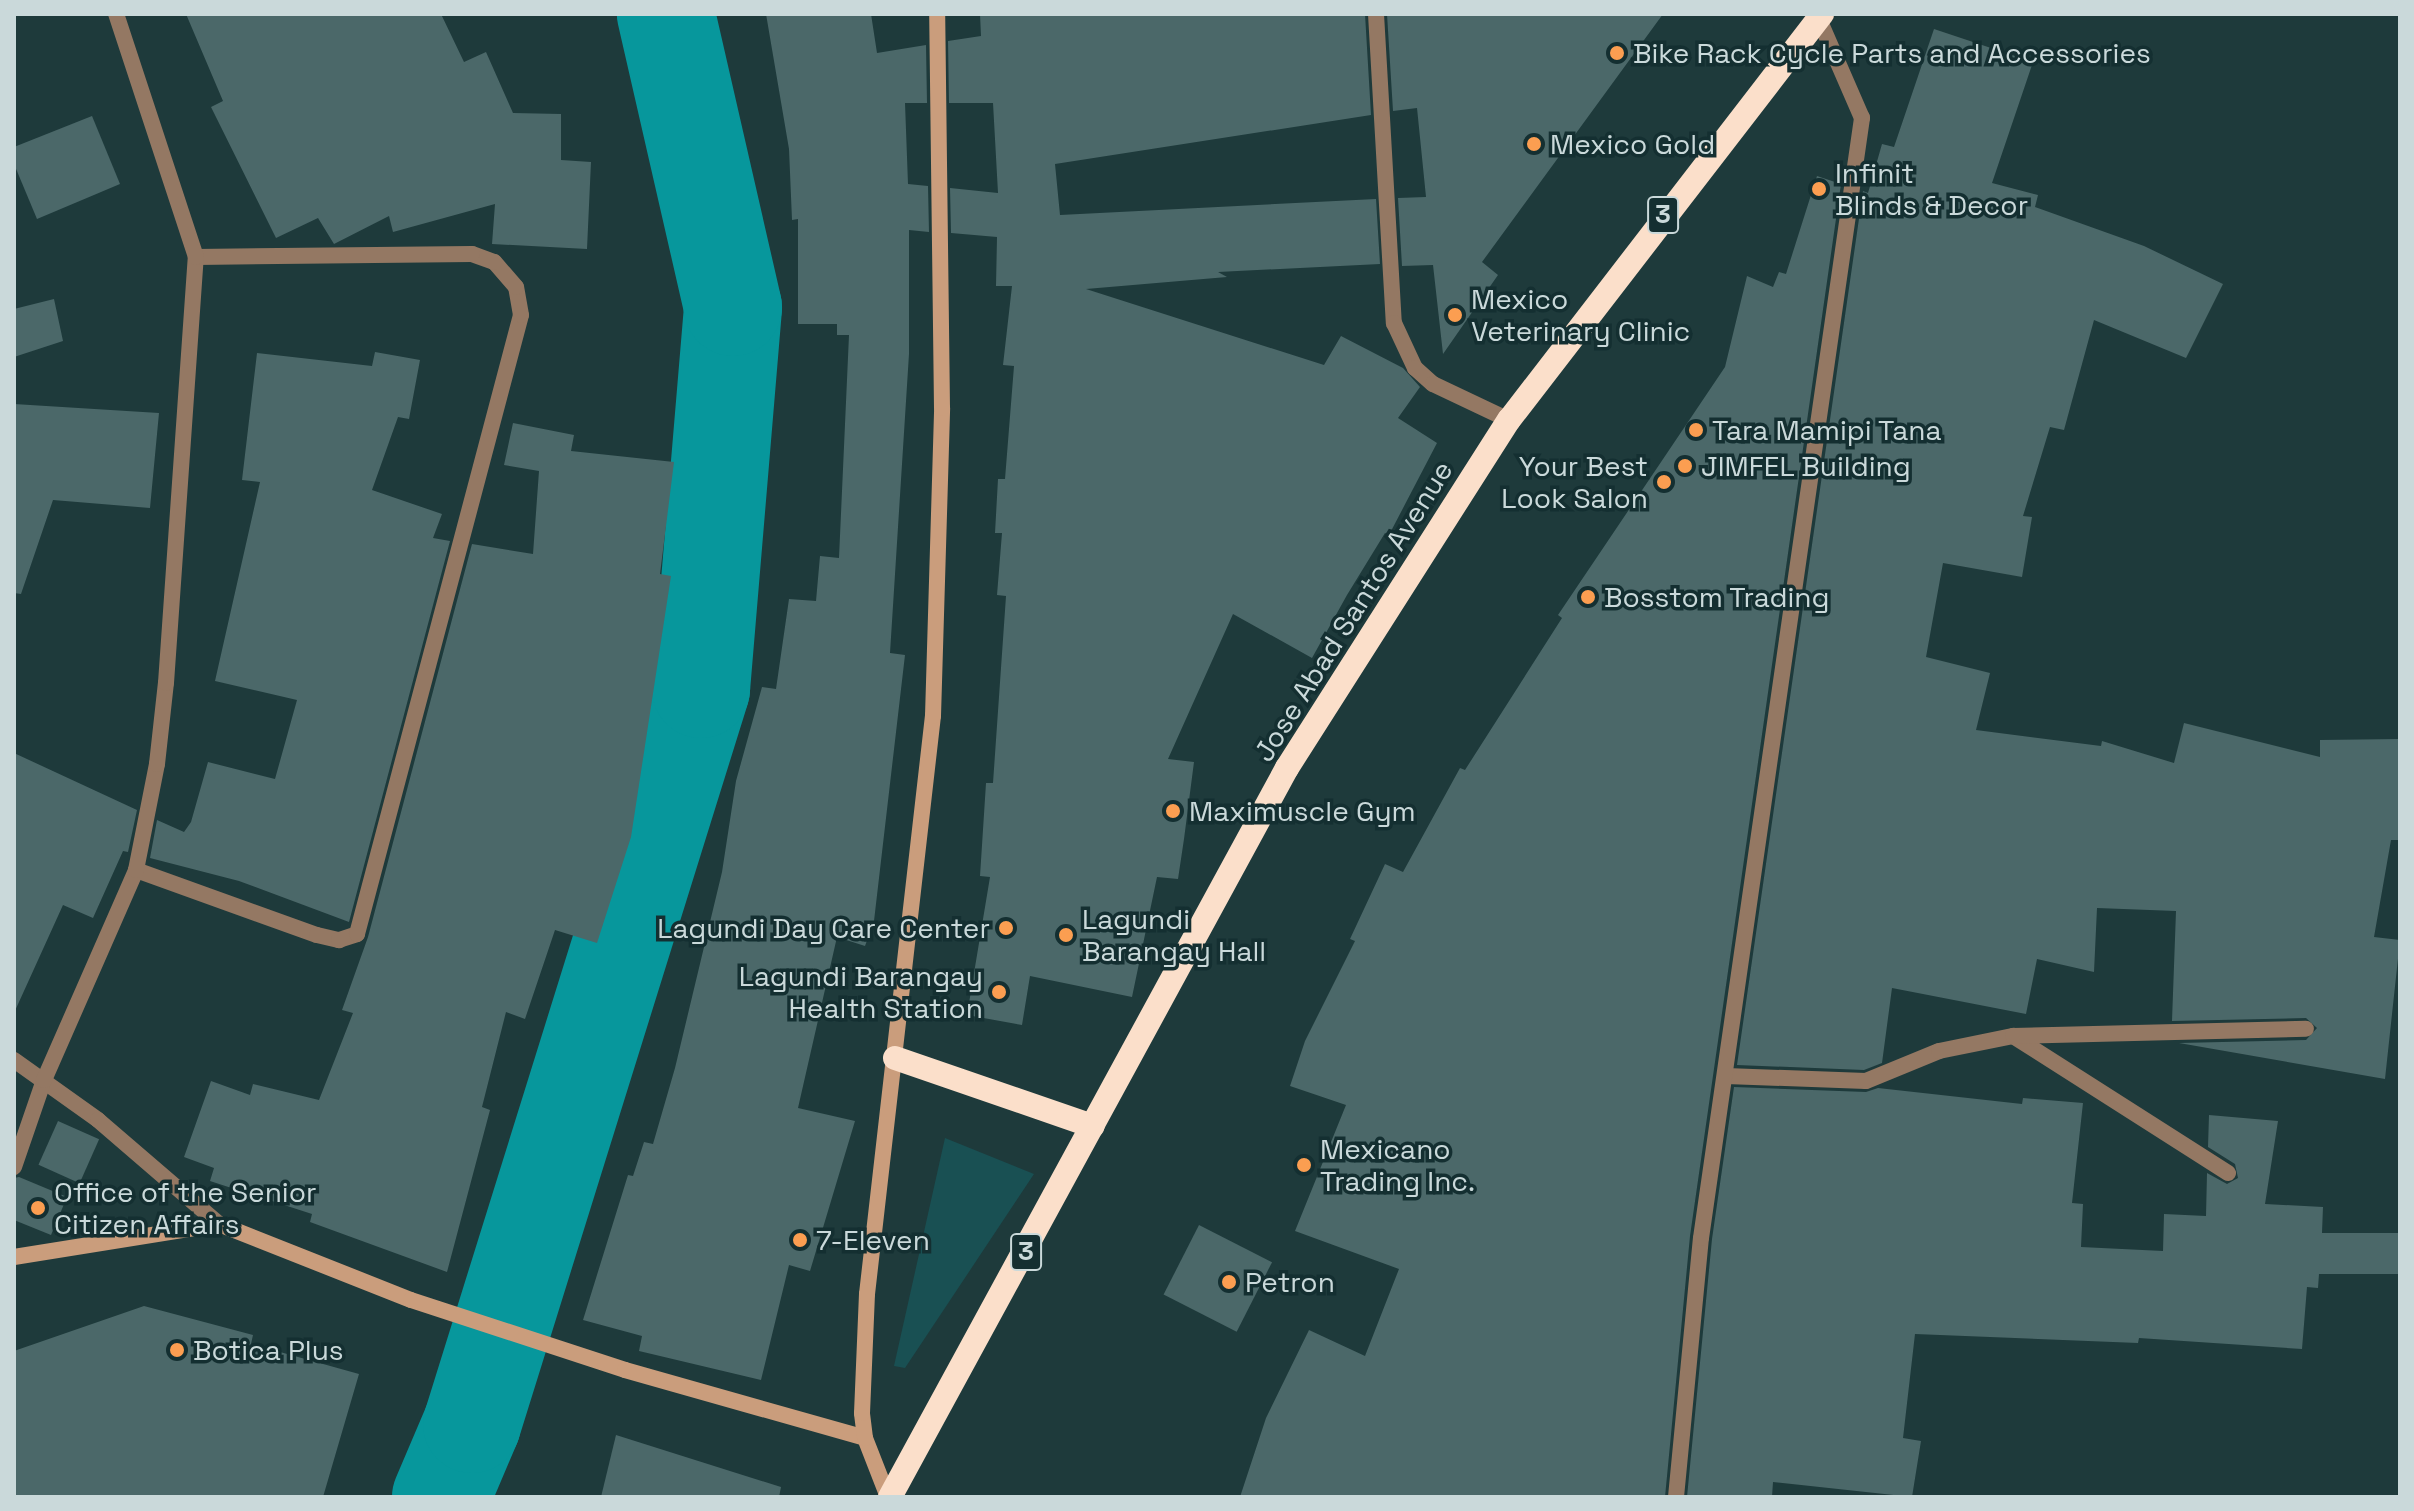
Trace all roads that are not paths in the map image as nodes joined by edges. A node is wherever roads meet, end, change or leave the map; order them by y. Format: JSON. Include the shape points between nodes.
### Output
{"nodes":[{"id":1,"x":116,"y":14,"type":"edge"},
{"id":2,"x":937,"y":14,"type":"edge"},
{"id":3,"x":1376,"y":14,"type":"edge"},
{"id":4,"x":1821,"y":16,"type":"edge"},
{"id":5,"x":196,"y":257,"type":"junction"},
{"id":6,"x":1509,"y":420,"type":"junction"},
{"id":7,"x":136,"y":870,"type":"junction"},
{"id":8,"x":2306,"y":1029,"type":"dead end"},
{"id":9,"x":2013,"y":1036,"type":"junction"},
{"id":10,"x":895,"y":1058,"type":"junction"},
{"id":11,"x":14,"y":1060,"type":"edge"},
{"id":12,"x":1726,"y":1076,"type":"junction"},
{"id":13,"x":44,"y":1080,"type":"junction"},
{"id":14,"x":1093,"y":1126,"type":"junction"},
{"id":15,"x":14,"y":1167,"type":"edge"},
{"id":16,"x":2228,"y":1173,"type":"dead end"},
{"id":17,"x":219,"y":1224,"type":"junction"},
{"id":18,"x":14,"y":1257,"type":"edge"},
{"id":19,"x":865,"y":1438,"type":"junction"},
{"id":20,"x":889,"y":1497,"type":"edge"},
{"id":21,"x":1676,"y":1497,"type":"edge"}],
"edges":[{"from":1,"to":5,"type":"street"},
{"from":2,"to":10,"type":"main road","via":[[942,408],[933,716]]},
{"from":3,"to":6,"type":"street","via":[[1394,323],[1415,368],[1433,384]]},
{"from":4,"to":6,"type":"highway","name":"Jose Abad Santos Avenue","number":"3","via":[[1711,151]]},
{"from":4,"to":12,"type":"street","via":[[1862,118]]},
{"from":5,"to":7,"type":"street","via":[[166,683]]},
{"from":5,"to":7,"type":"street","via":[[472,254],[494,262],[516,287],[521,315],[357,934],[339,940],[317,935]]},
{"from":6,"to":14,"type":"highway","name":"Jose Abad Santos Avenue","number":"3","via":[[1287,768]]},
{"from":7,"to":13,"type":"street"},
{"from":8,"to":9,"type":"street"},
{"from":9,"to":12,"type":"street","via":[[1939,1051],[1866,1081]]},
{"from":9,"to":16,"type":"street"},
{"from":10,"to":14,"type":"highway"},
{"from":10,"to":19,"type":"main road","via":[[867,1294]]},
{"from":11,"to":13,"type":"street"},
{"from":12,"to":21,"type":"street","via":[[1701,1238]]},
{"from":13,"to":15,"type":"street"},
{"from":13,"to":17,"type":"street"},
{"from":14,"to":20,"type":"highway","name":"Jose Abad Santos Avenue","number":"3"},
{"from":17,"to":18,"type":"main road"},
{"from":17,"to":19,"type":"main road","via":[[411,1300],[625,1370]]},
{"from":19,"to":20,"type":"main road"}]}
